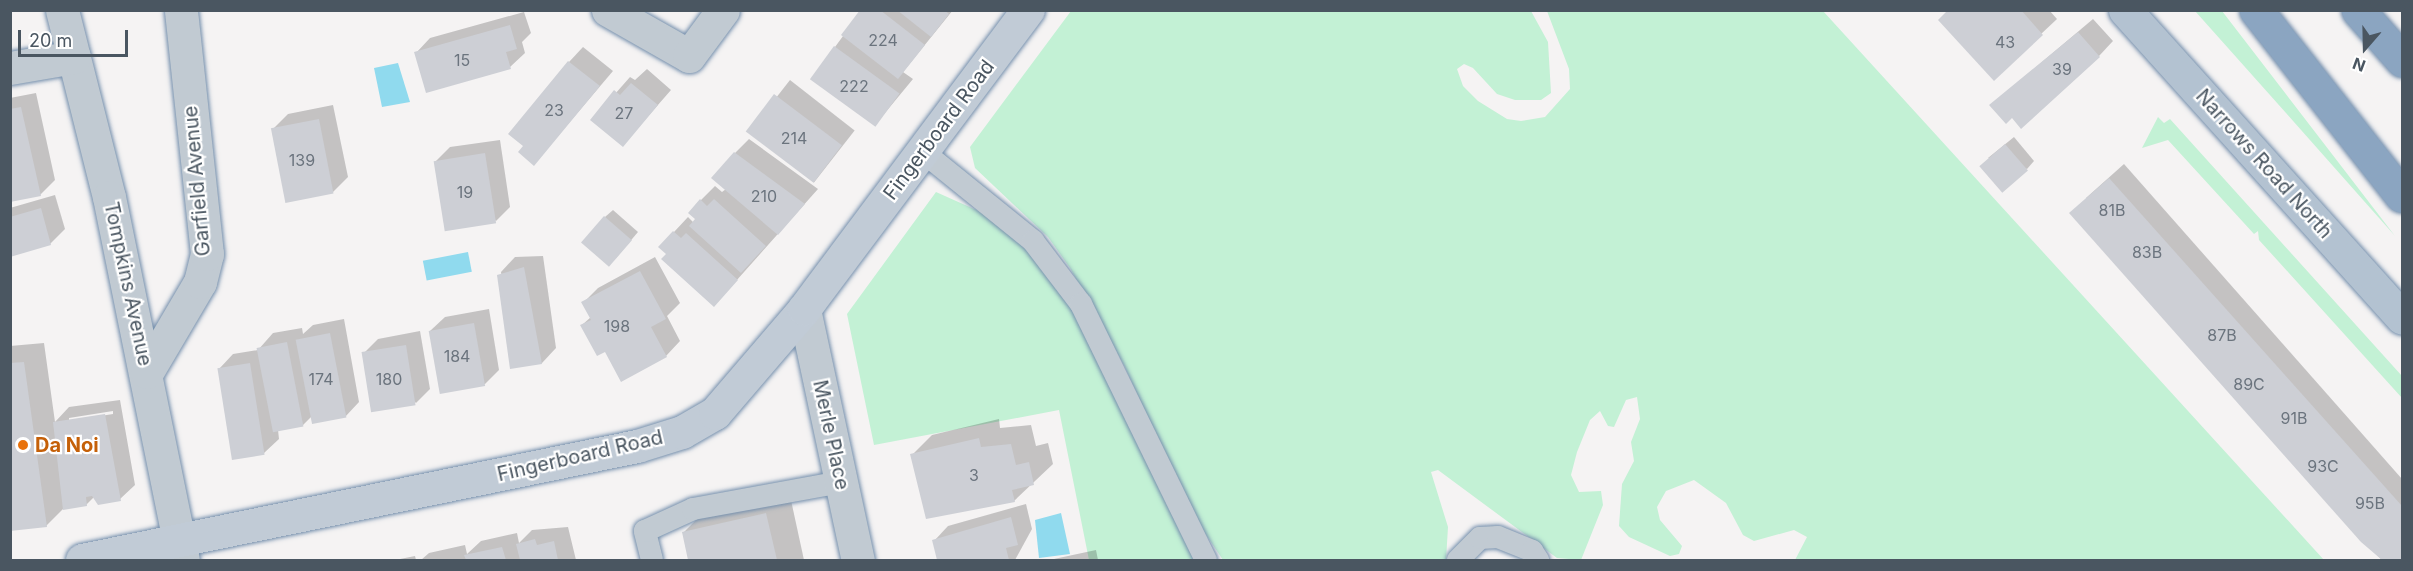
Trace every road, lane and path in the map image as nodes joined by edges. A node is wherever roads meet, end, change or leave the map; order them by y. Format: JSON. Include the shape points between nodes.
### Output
{"nodes":[{"id":1,"x":62,"y":10,"type":"edge"},
{"id":2,"x":181,"y":10,"type":"edge"},
{"id":3,"x":608,"y":10,"type":"edge"},
{"id":4,"x":723,"y":10,"type":"edge"},
{"id":5,"x":1028,"y":10,"type":"edge"},
{"id":6,"x":2125,"y":10,"type":"edge"},
{"id":7,"x":2256,"y":10,"type":"edge"},
{"id":8,"x":2358,"y":10,"type":"edge"},
{"id":9,"x":74,"y":57,"type":"junction"},
{"id":10,"x":2403,"y":60,"type":"edge"},
{"id":11,"x":10,"y":68,"type":"edge"},
{"id":12,"x":922,"y":151,"type":"junction"},
{"id":13,"x":2403,"y":196,"type":"edge"},
{"id":14,"x":804,"y":309,"type":"junction"},
{"id":15,"x":2403,"y":318,"type":"edge"},
{"id":16,"x":147,"y":372,"type":"junction"},
{"id":17,"x":841,"y":482,"type":"junction"},
{"id":18,"x":180,"y":550,"type":"edge"},
{"id":19,"x":82,"y":561,"type":"edge"},
{"id":20,"x":652,"y":561,"type":"edge"},
{"id":21,"x":858,"y":561,"type":"edge"},
{"id":22,"x":1206,"y":561,"type":"edge"},
{"id":23,"x":1458,"y":561,"type":"edge"},
{"id":24,"x":1538,"y":561,"type":"edge"}],
"edges":[{"from":1,"to":9,"type":"street","name":"Tompkins Avenue"},
{"from":2,"to":16,"type":"street","name":"Garfield Avenue","via":[[207,254],[200,282]]},
{"from":3,"to":4,"type":"street","via":[[689,56]]},
{"from":5,"to":12,"type":"street","name":"Fingerboard Road"},
{"from":6,"to":15,"type":"main road","name":"Narrows Road North"},
{"from":7,"to":13,"type":"highway"},
{"from":8,"to":10,"type":"highway"},
{"from":9,"to":11,"type":"street"},
{"from":9,"to":16,"type":"street","name":"Tompkins Avenue"},
{"from":12,"to":14,"type":"street","name":"Fingerboard Road"},
{"from":12,"to":22,"type":"lane","via":[[1033,241],[1081,304]]},
{"from":14,"to":17,"type":"street","name":"Merle Place"},
{"from":14,"to":18,"type":"street","name":"Fingerboard Road","via":[[715,413],[682,432],[638,446]]},
{"from":16,"to":18,"type":"street","name":"Tompkins Avenue"},
{"from":17,"to":20,"type":"lane","via":[[693,509],[645,531]]},
{"from":17,"to":21,"type":"street","name":"Merle Place"},
{"from":18,"to":19,"type":"street","name":"Fingerboard Road"},
{"from":23,"to":24,"type":"lane","via":[[1480,538],[1498,537],[1532,551]]}]}
